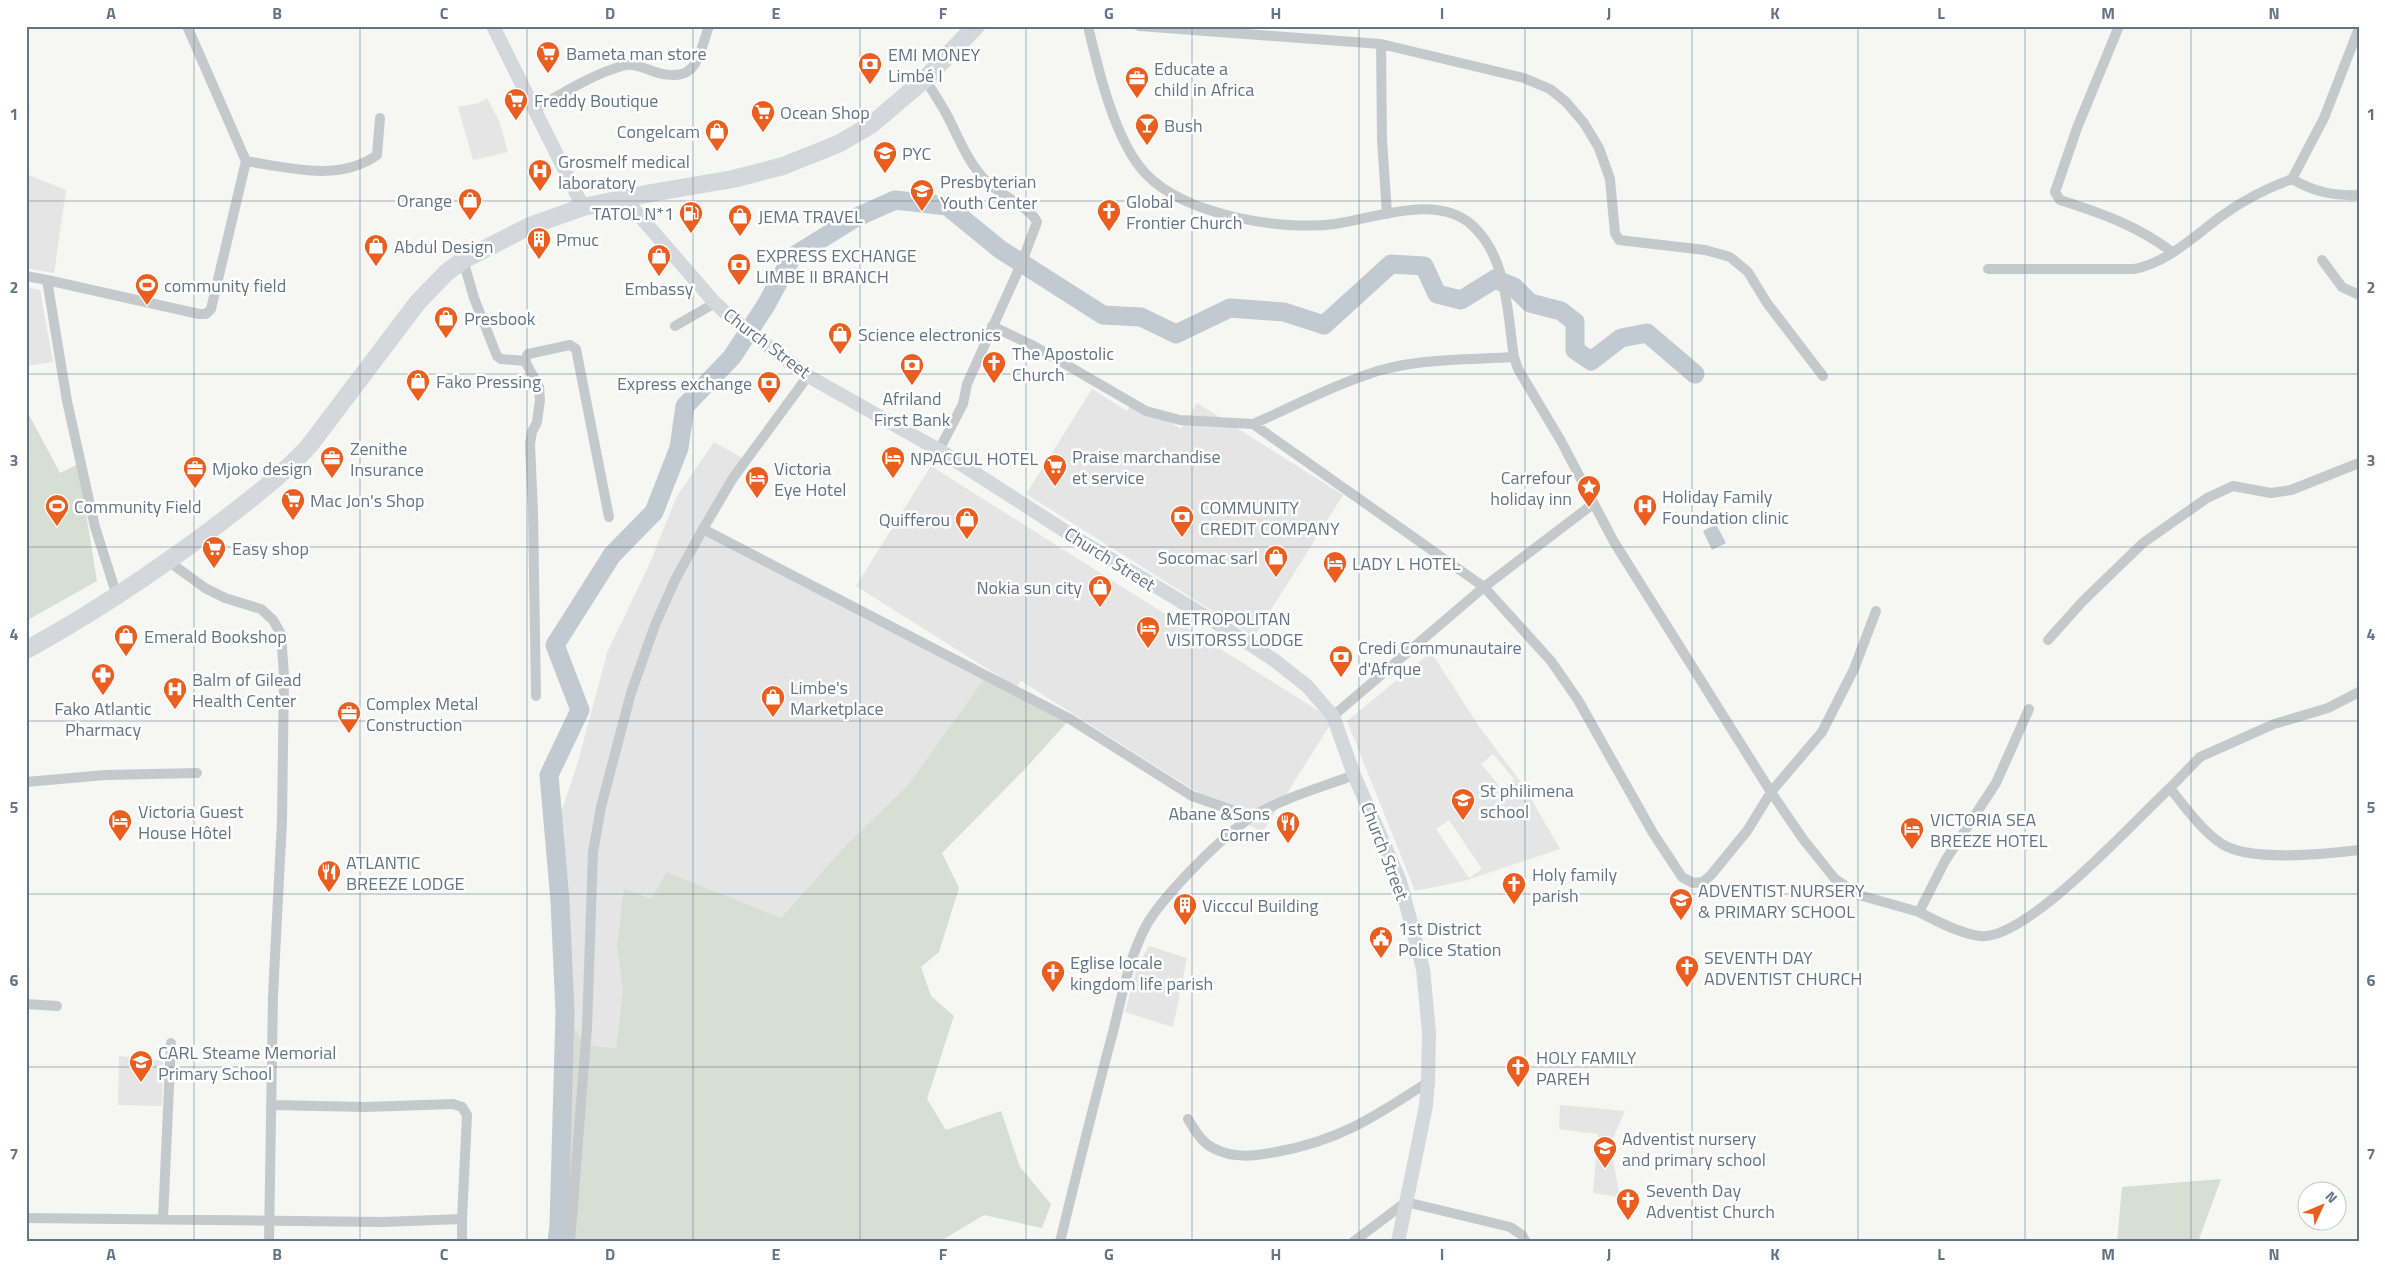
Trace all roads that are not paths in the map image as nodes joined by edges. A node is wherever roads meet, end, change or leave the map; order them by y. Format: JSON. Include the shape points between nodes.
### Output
{"nodes":[{"id":1,"x":187,"y":26,"type":"edge"},
{"id":2,"x":493,"y":26,"type":"edge"},
{"id":3,"x":710,"y":26,"type":"edge"},
{"id":4,"x":976,"y":26,"type":"edge"},
{"id":5,"x":1088,"y":26,"type":"edge"},
{"id":6,"x":1139,"y":26,"type":"edge"},
{"id":7,"x":2119,"y":26,"type":"edge"},
{"id":8,"x":2359,"y":28,"type":"edge"},
{"id":9,"x":1381,"y":44,"type":"junction"},
{"id":10,"x":925,"y":79,"type":"junction"},
{"id":11,"x":534,"y":109,"type":"junction"},
{"id":12,"x":380,"y":118,"type":"dead end"},
{"id":13,"x":246,"y":161,"type":"junction"},
{"id":14,"x":2292,"y":180,"type":"junction"},
{"id":15,"x":2359,"y":195,"type":"edge"},
{"id":16,"x":624,"y":198,"type":"junction"},
{"id":17,"x":583,"y":207,"type":"junction"},
{"id":18,"x":1387,"y":214,"type":"junction"},
{"id":19,"x":2172,"y":252,"type":"junction"},
{"id":20,"x":463,"y":260,"type":"junction"},
{"id":21,"x":2322,"y":260,"type":"dead end"},
{"id":22,"x":1988,"y":269,"type":"dead end"},
{"id":23,"x":26,"y":276,"type":"edge"},
{"id":24,"x":46,"y":280,"type":"junction"},
{"id":25,"x":2359,"y":295,"type":"edge"},
{"id":26,"x":715,"y":303,"type":"junction"},
{"id":27,"x":675,"y":326,"type":"dead end"},
{"id":28,"x":992,"y":326,"type":"junction"},
{"id":29,"x":1514,"y":357,"type":"junction"},
{"id":30,"x":525,"y":361,"type":"junction"},
{"id":31,"x":808,"y":376,"type":"junction"},
{"id":32,"x":1823,"y":376,"type":"dead end"},
{"id":33,"x":1253,"y":424,"type":"junction"},
{"id":34,"x":939,"y":450,"type":"junction"},
{"id":35,"x":2359,"y":463,"type":"edge"},
{"id":36,"x":1593,"y":504,"type":"junction"},
{"id":37,"x":609,"y":518,"type":"dead end"},
{"id":38,"x":704,"y":529,"type":"junction"},
{"id":39,"x":168,"y":561,"type":"junction"},
{"id":40,"x":1484,"y":587,"type":"junction"},
{"id":41,"x":117,"y":596,"type":"junction"},
{"id":42,"x":1876,"y":611,"type":"dead end"},
{"id":43,"x":2048,"y":640,"type":"dead end"},
{"id":44,"x":26,"y":650,"type":"edge"},
{"id":45,"x":2359,"y":692,"type":"edge"},
{"id":46,"x":536,"y":696,"type":"dead end"},
{"id":47,"x":2029,"y":709,"type":"dead end"},
{"id":48,"x":1333,"y":716,"type":"junction"},
{"id":49,"x":197,"y":773,"type":"dead end"},
{"id":50,"x":1354,"y":775,"type":"junction"},
{"id":51,"x":26,"y":782,"type":"edge"},
{"id":52,"x":2170,"y":788,"type":"junction"},
{"id":53,"x":1771,"y":792,"type":"junction"},
{"id":54,"x":1252,"y":817,"type":"junction"},
{"id":55,"x":2359,"y":850,"type":"edge"},
{"id":56,"x":1920,"y":912,"type":"junction"},
{"id":57,"x":26,"y":1004,"type":"edge"},
{"id":58,"x":57,"y":1006,"type":"dead end"},
{"id":59,"x":171,"y":1043,"type":"dead end"},
{"id":60,"x":1428,"y":1082,"type":"junction"},
{"id":61,"x":272,"y":1105,"type":"junction"},
{"id":62,"x":1188,"y":1119,"type":"dead end"},
{"id":63,"x":1406,"y":1202,"type":"junction"},
{"id":64,"x":26,"y":1218,"type":"edge"},
{"id":65,"x":162,"y":1218,"type":"junction"},
{"id":66,"x":270,"y":1219,"type":"junction"},
{"id":67,"x":462,"y":1219,"type":"junction"},
{"id":68,"x":270,"y":1242,"type":"edge"},
{"id":69,"x":462,"y":1242,"type":"edge"},
{"id":70,"x":570,"y":1242,"type":"edge"},
{"id":71,"x":1060,"y":1242,"type":"edge"},
{"id":72,"x":1353,"y":1242,"type":"edge"},
{"id":73,"x":1398,"y":1242,"type":"edge"},
{"id":74,"x":1526,"y":1242,"type":"edge"}],
"edges":[{"from":1,"to":13,"type":"street"},
{"from":2,"to":11,"type":"main road"},
{"from":3,"to":11,"type":"street","via":[[697,63],[685,74],[656,73],[632,64],[623,66]]},
{"from":4,"to":10,"type":"highway"},
{"from":5,"to":18,"type":"street","via":[[1107,96],[1124,137],[1146,174],[1167,190],[1205,209],[1285,225],[1334,224]]},
{"from":6,"to":9,"type":"street"},
{"from":7,"to":19,"type":"street","via":[[2055,192],[2060,200],[2142,231]]},
{"from":8,"to":14,"type":"street","via":[[2324,118]]},
{"from":9,"to":18,"type":"street"},
{"from":9,"to":32,"type":"street","via":[[1524,78],[1550,88],[1584,123],[1599,148],[1610,178],[1615,233],[1619,240],[1705,250],[1730,257],[1748,272],[1767,304]]},
{"from":10,"to":16,"type":"highway","via":[[871,125],[783,166],[733,179]]},
{"from":10,"to":28,"type":"street","via":[[969,159],[986,182],[1034,215],[1037,222]]},
{"from":11,"to":17,"type":"main road"},
{"from":12,"to":13,"type":"street","via":[[377,155],[368,162],[339,171],[311,171]]},
{"from":13,"to":24,"type":"street","via":[[214,300],[206,314]]},
{"from":14,"to":15,"type":"street","via":[[2309,189],[2335,196]]},
{"from":14,"to":19,"type":"street","via":[[2251,196]]},
{"from":16,"to":17,"type":"highway"},
{"from":16,"to":26,"type":"main road","name":"Church Street"},
{"from":17,"to":20,"type":"highway","via":[[530,226]]},
{"from":18,"to":29,"type":"street","via":[[1433,210],[1454,213],[1472,225],[1498,262]]},
{"from":19,"to":22,"type":"street","via":[[2144,268],[2134,269]]},
{"from":20,"to":30,"type":"street","via":[[497,356]]},
{"from":20,"to":39,"type":"highway","via":[[418,302],[292,465]]},
{"from":21,"to":25,"type":"street","via":[[2342,286]]},
{"from":23,"to":24,"type":"street"},
{"from":24,"to":41,"type":"street","via":[[95,527]]},
{"from":26,"to":27,"type":"street"},
{"from":26,"to":31,"type":"main road","name":"Church Street"},
{"from":28,"to":33,"type":"street","via":[[1034,346],[1146,411],[1180,420]]},
{"from":28,"to":34,"type":"street","via":[[967,384],[964,404]]},
{"from":29,"to":33,"type":"street","via":[[1441,362],[1366,374]]},
{"from":29,"to":36,"type":"street","via":[[1527,387]]},
{"from":30,"to":37,"type":"street","via":[[528,354],[570,345],[576,349]]},
{"from":30,"to":46,"type":"street","via":[[538,387],[540,400],[530,444]]},
{"from":31,"to":34,"type":"main road","name":"Church Street"},
{"from":31,"to":38,"type":"street","via":[[733,478]]},
{"from":33,"to":40,"type":"street"},
{"from":34,"to":48,"type":"main road","name":"Church Street","via":[[1274,660],[1307,686]]},
{"from":35,"to":43,"type":"street","via":[[2291,490],[2271,493],[2233,486],[2207,498],[2143,543]]},
{"from":36,"to":40,"type":"street"},
{"from":36,"to":53,"type":"street","via":[[1636,579]]},
{"from":38,"to":54,"type":"street","via":[[1070,719],[1192,796]]},
{"from":38,"to":70,"type":"street","via":[[675,580],[655,625],[631,693],[601,807],[593,852],[587,1027]]},
{"from":39,"to":41,"type":"highway"},
{"from":39,"to":61,"type":"street","via":[[205,588],[261,609],[281,634],[284,675],[282,821],[273,995]]},
{"from":40,"to":48,"type":"street"},
{"from":40,"to":53,"type":"street","via":[[1551,661],[1578,700],[1653,833],[1682,877],[1698,883],[1711,875],[1747,831]]},
{"from":41,"to":44,"type":"highway"},
{"from":42,"to":53,"type":"street","via":[[1854,669],[1822,732]]},
{"from":45,"to":52,"type":"street","via":[[2328,708],[2274,724],[2200,757]]},
{"from":47,"to":56,"type":"street","via":[[1996,783],[1945,861]]},
{"from":48,"to":50,"type":"main road","name":"Church Street"},
{"from":49,"to":51,"type":"street","via":[[62,777]]},
{"from":50,"to":54,"type":"street","via":[[1290,797]]},
{"from":50,"to":60,"type":"main road","name":"Church Street","via":[[1400,882],[1423,969],[1429,1032]]},
{"from":52,"to":55,"type":"street","via":[[2187,810],[2222,844],[2234,849],[2301,855]]},
{"from":52,"to":56,"type":"street","via":[[2064,891],[2018,924],[1980,937]]},
{"from":53,"to":56,"type":"street","via":[[1835,879],[1859,895]]},
{"from":54,"to":71,"type":"street","via":[[1200,861],[1148,923],[1135,953],[1102,1072]]},
{"from":57,"to":58,"type":"street"},
{"from":59,"to":65,"type":"street"},
{"from":60,"to":62,"type":"street","via":[[1355,1128],[1326,1140],[1249,1157],[1211,1147],[1197,1135]]},
{"from":60,"to":63,"type":"main road","name":"Church Street"},
{"from":61,"to":66,"type":"street"},
{"from":61,"to":67,"type":"street","via":[[437,1103],[462,1107],[467,1115]]},
{"from":63,"to":72,"type":"street"},
{"from":63,"to":73,"type":"main road","name":"Church Street"},
{"from":63,"to":74,"type":"street","via":[[1510,1227]]},
{"from":64,"to":65,"type":"street"},
{"from":65,"to":66,"type":"street"},
{"from":66,"to":67,"type":"street","via":[[382,1222]]},
{"from":66,"to":68,"type":"street"},
{"from":67,"to":69,"type":"street"}]}
